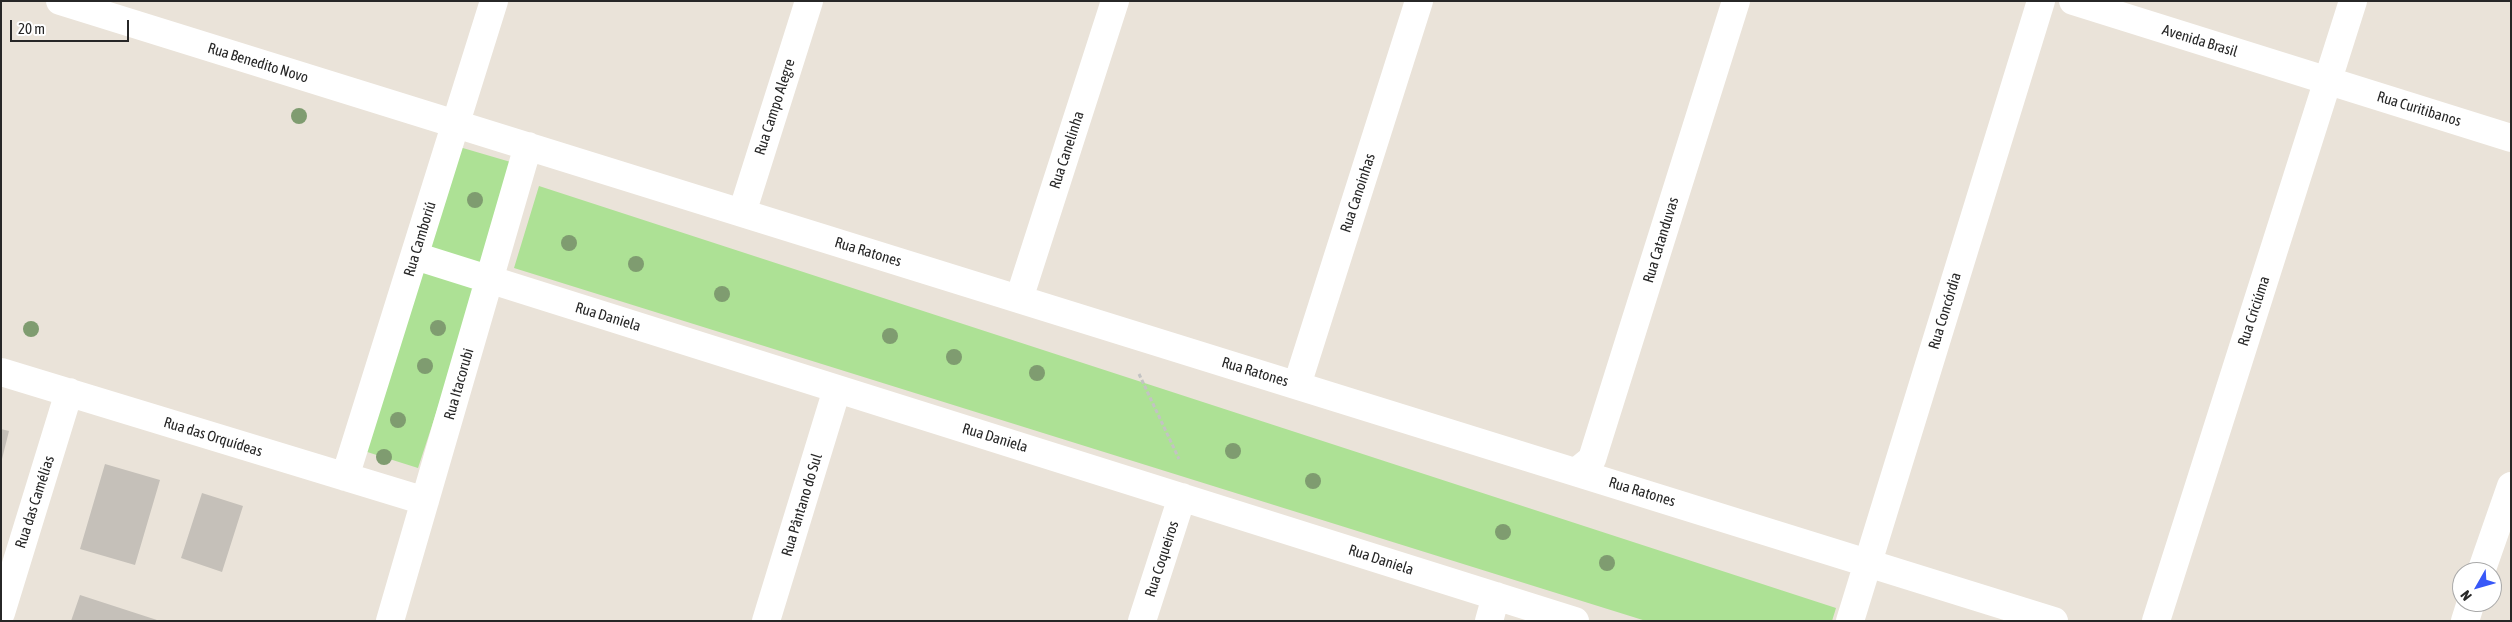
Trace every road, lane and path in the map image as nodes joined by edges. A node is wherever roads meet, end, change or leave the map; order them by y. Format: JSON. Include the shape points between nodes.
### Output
{"nodes":[{"id":1,"x":60,"y":1,"type":"edge"},
{"id":2,"x":494,"y":1,"type":"edge"},
{"id":3,"x":809,"y":1,"type":"edge"},
{"id":4,"x":1115,"y":1,"type":"edge"},
{"id":5,"x":1419,"y":1,"type":"edge"},
{"id":6,"x":1736,"y":1,"type":"edge"},
{"id":7,"x":2041,"y":1,"type":"edge"},
{"id":8,"x":2073,"y":1,"type":"edge"},
{"id":9,"x":2353,"y":1,"type":"edge"},
{"id":10,"x":2328,"y":81,"type":"junction"},
{"id":11,"x":455,"y":124,"type":"junction"},
{"id":12,"x":2511,"y":138,"type":"edge"},
{"id":13,"x":528,"y":146,"type":"junction"},
{"id":14,"x":742,"y":213,"type":"junction"},
{"id":15,"x":415,"y":256,"type":"junction"},
{"id":16,"x":489,"y":279,"type":"junction"},
{"id":17,"x":1019,"y":299,"type":"junction"},
{"id":18,"x":1118,"y":330,"type":"junction"},
{"id":19,"x":1,"y":372,"type":"edge"},
{"id":20,"x":1296,"y":385,"type":"junction"},
{"id":21,"x":837,"y":389,"type":"junction"},
{"id":22,"x":69,"y":392,"type":"junction"},
{"id":23,"x":1576,"y":472,"type":"junction"},
{"id":24,"x":345,"y":477,"type":"junction"},
{"id":25,"x":2511,"y":486,"type":"edge"},
{"id":26,"x":1191,"y":499,"type":"junction"},
{"id":27,"x":425,"y":501,"type":"junction"},
{"id":28,"x":2484,"y":562,"type":"edge"},
{"id":29,"x":1868,"y":563,"type":"junction"},
{"id":30,"x":1493,"y":608,"type":"edge"},
{"id":31,"x":1,"y":613,"type":"edge"},
{"id":32,"x":390,"y":621,"type":"edge"},
{"id":33,"x":766,"y":621,"type":"edge"},
{"id":34,"x":1142,"y":621,"type":"edge"},
{"id":35,"x":1575,"y":621,"type":"edge"},
{"id":36,"x":1850,"y":621,"type":"edge"},
{"id":37,"x":2054,"y":621,"type":"edge"},
{"id":38,"x":2156,"y":621,"type":"edge"}],
"edges":[{"from":1,"to":11,"type":"street","name":"Rua Benedito Novo"},
{"from":2,"to":11,"type":"street","name":"Rua Camboriú"},
{"from":3,"to":14,"type":"street","name":"Rua Campo Alegre"},
{"from":4,"to":17,"type":"street","name":"Rua Canelinha"},
{"from":5,"to":20,"type":"street","name":"Rua Canoinhas"},
{"from":6,"to":23,"type":"street","name":"Rua Catanduvas","via":[[1592,460]]},
{"from":7,"to":29,"type":"street","name":"Rua Concórdia"},
{"from":8,"to":10,"type":"street","name":"Avenida Brasil"},
{"from":9,"to":10,"type":"street","name":"Rua Criciúma"},
{"from":10,"to":12,"type":"street","name":"Rua Curitibanos"},
{"from":10,"to":38,"type":"street","name":"Rua Criciúma"},
{"from":11,"to":13,"type":"street","name":"Rua Ratones"},
{"from":11,"to":15,"type":"street","name":"Rua Camboriú"},
{"from":13,"to":14,"type":"street","name":"Rua Ratones"},
{"from":13,"to":16,"type":"street","name":"Rua Itacorubi"},
{"from":14,"to":17,"type":"street","name":"Rua Ratones"},
{"from":15,"to":16,"type":"street","name":"Rua Daniela"},
{"from":15,"to":24,"type":"street","name":"Rua Camboriú"},
{"from":16,"to":21,"type":"street","name":"Rua Daniela"},
{"from":16,"to":27,"type":"street","name":"Rua Itacorubi"},
{"from":17,"to":18,"type":"street","name":"Rua Ratones"},
{"from":18,"to":20,"type":"street","name":"Rua Ratones"},
{"from":18,"to":26,"type":"path"},
{"from":19,"to":22,"type":"street","name":"Rua das Orquídeas"},
{"from":20,"to":23,"type":"street","name":"Rua Ratones"},
{"from":21,"to":26,"type":"street","name":"Rua Daniela"},
{"from":21,"to":33,"type":"street","name":"Rua Pântano do Sul"},
{"from":22,"to":24,"type":"street","name":"Rua das Orquídeas"},
{"from":22,"to":31,"type":"street","name":"Rua das Camélias"},
{"from":23,"to":29,"type":"street","name":"Rua Ratones"},
{"from":24,"to":27,"type":"street","name":"Rua das Orquídeas"},
{"from":25,"to":28,"type":"street"},
{"from":26,"to":30,"type":"street","name":"Rua Daniela"},
{"from":26,"to":34,"type":"street","name":"Rua Coqueiros"},
{"from":27,"to":32,"type":"street","name":"Rua Itacorubi"},
{"from":29,"to":36,"type":"street","name":"Rua Concórdia"},
{"from":29,"to":37,"type":"street","name":"Rua Ratones"},
{"from":30,"to":35,"type":"street","name":"Rua Daniela"}]}
